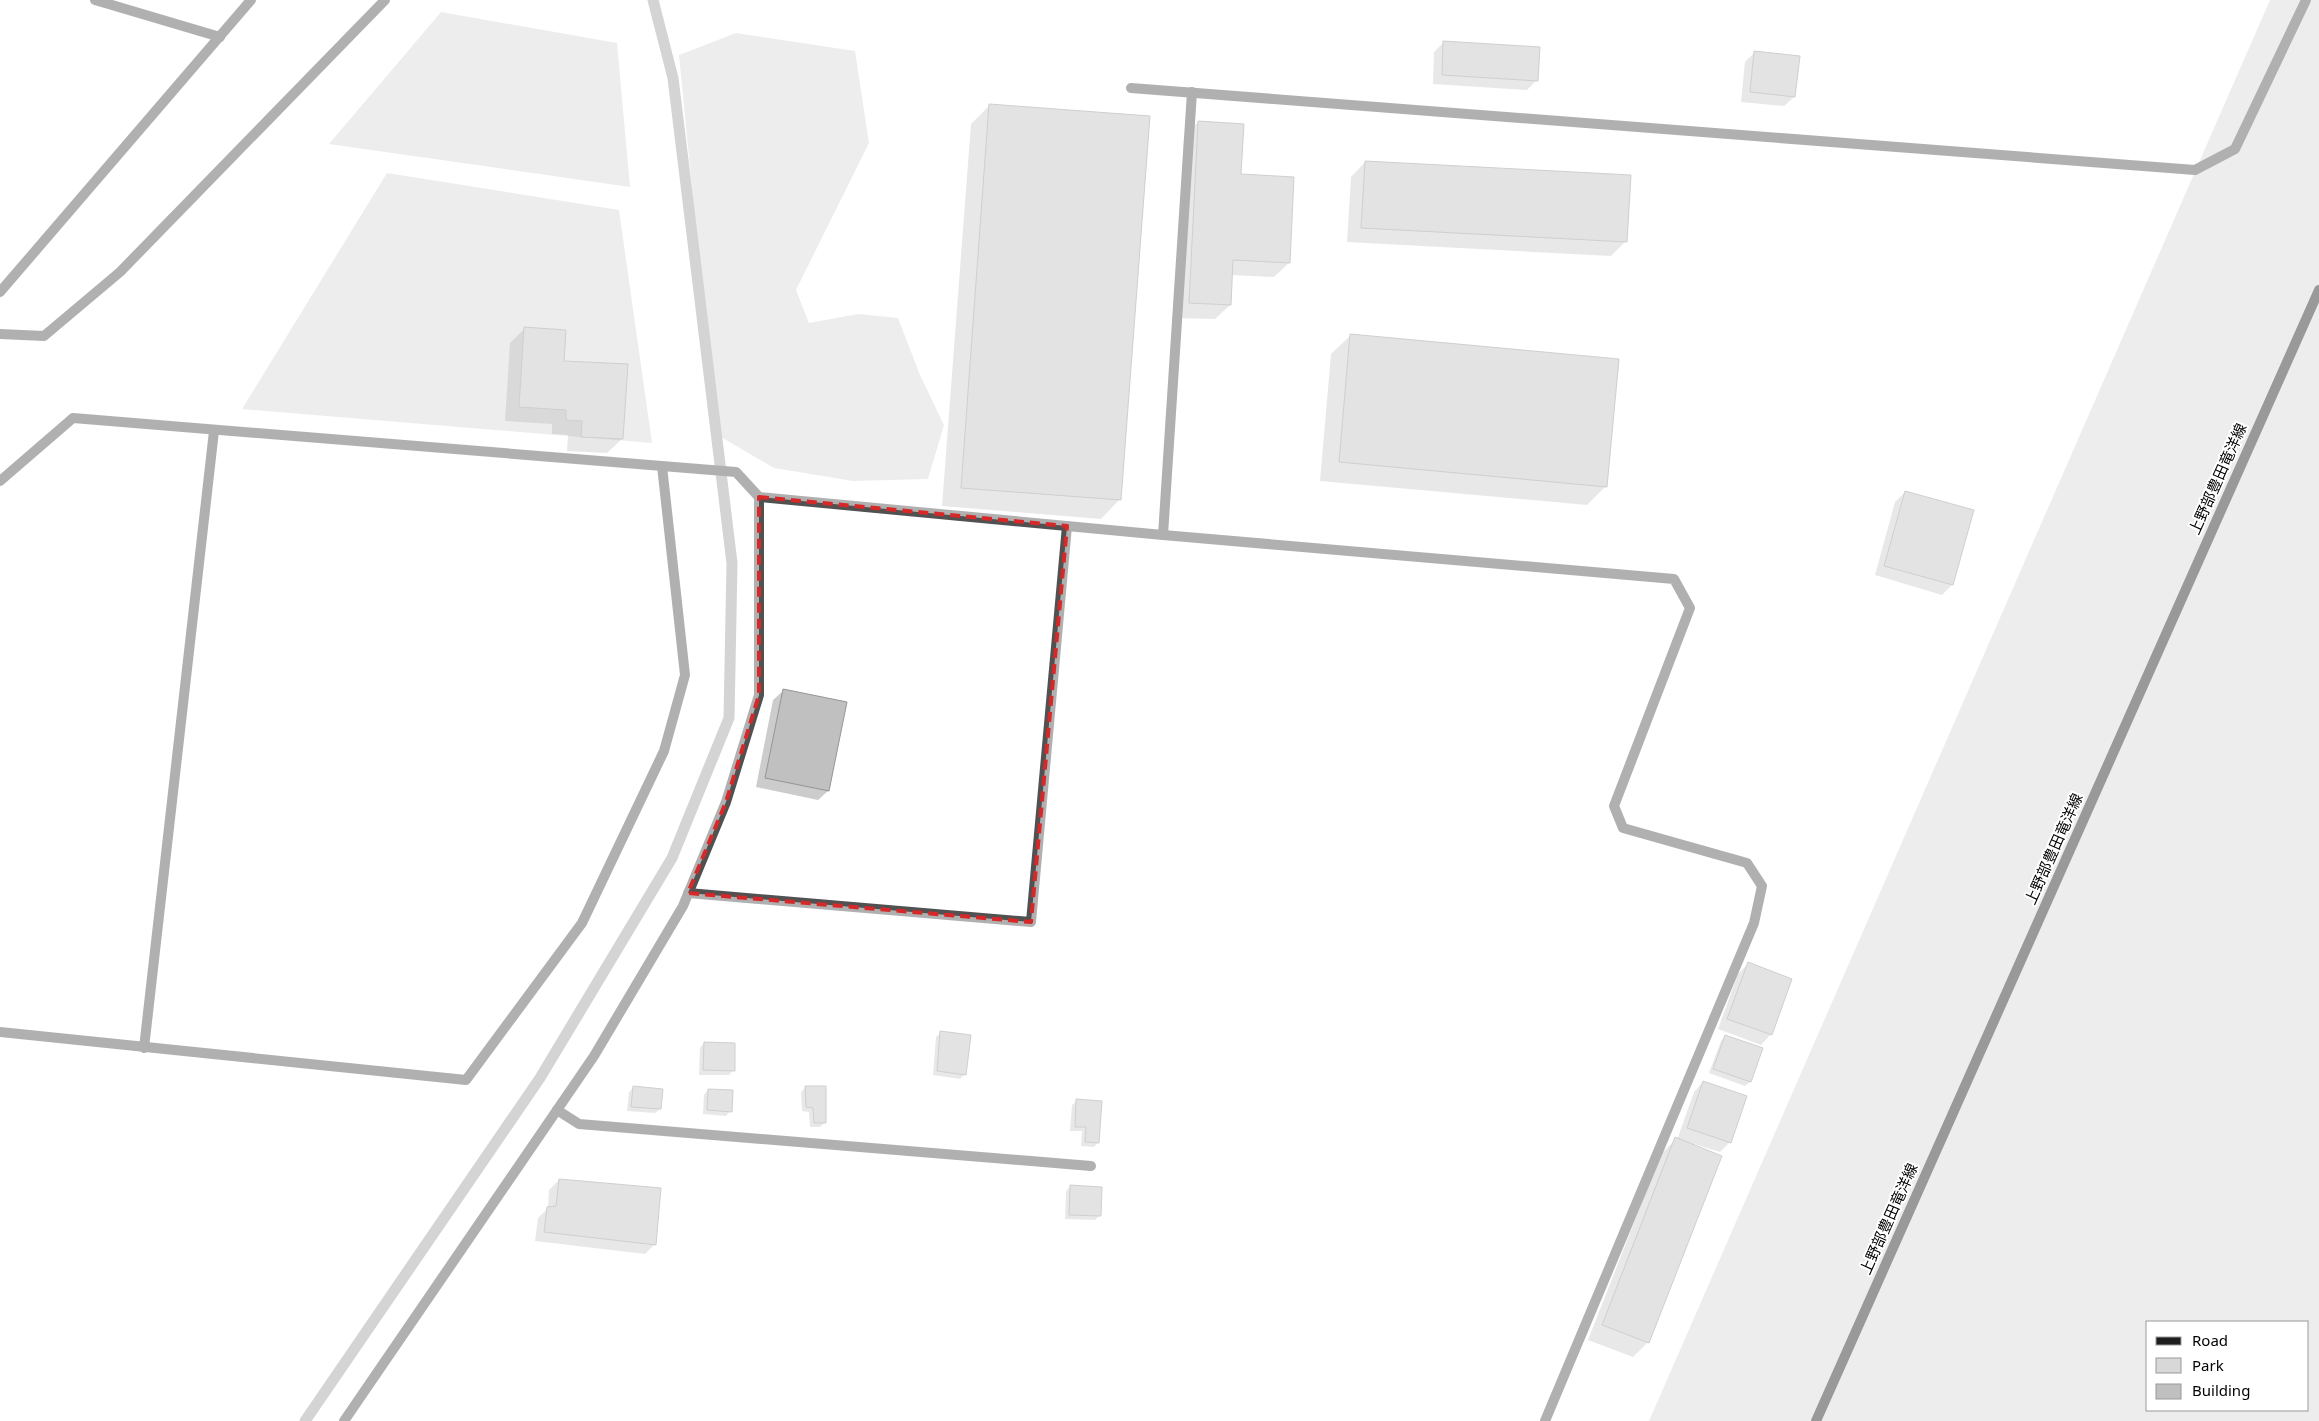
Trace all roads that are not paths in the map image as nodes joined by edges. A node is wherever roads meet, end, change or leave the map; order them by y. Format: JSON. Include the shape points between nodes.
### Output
{"nodes":[{"id":1,"x":95,"y":0,"type":"edge"},
{"id":2,"x":251,"y":0,"type":"edge"},
{"id":3,"x":385,"y":0,"type":"edge"},
{"id":4,"x":2306,"y":0,"type":"edge"},
{"id":5,"x":220,"y":37,"type":"junction"},
{"id":6,"x":1131,"y":88,"type":"dead end"},
{"id":7,"x":1192,"y":92,"type":"junction"},
{"id":8,"x":2319,"y":290,"type":"edge"},
{"id":9,"x":0,"y":292,"type":"edge"},
{"id":10,"x":0,"y":334,"type":"edge"},
{"id":11,"x":214,"y":431,"type":"junction"},
{"id":12,"x":662,"y":466,"type":"junction"},
{"id":13,"x":0,"y":482,"type":"edge"},
{"id":14,"x":759,"y":497,"type":"junction"},
{"id":15,"x":1067,"y":526,"type":"junction"},
{"id":16,"x":1163,"y":536,"type":"junction"},
{"id":17,"x":688,"y":893,"type":"junction"},
{"id":18,"x":0,"y":1032,"type":"edge"},
{"id":19,"x":144,"y":1048,"type":"junction"},
{"id":20,"x":557,"y":1110,"type":"junction"},
{"id":21,"x":1091,"y":1166,"type":"dead end"},
{"id":22,"x":344,"y":1421,"type":"edge"},
{"id":23,"x":1545,"y":1421,"type":"edge"},
{"id":24,"x":1816,"y":1421,"type":"edge"}],
"edges":[{"from":1,"to":5,"type":"street"},
{"from":2,"to":5,"type":"street"},
{"from":3,"to":10,"type":"street","via":[[120,272],[44,336]]},
{"from":4,"to":7,"type":"street","via":[[2235,149],[2195,170]]},
{"from":5,"to":9,"type":"street"},
{"from":6,"to":7,"type":"street"},
{"from":7,"to":16,"type":"street"},
{"from":8,"to":24,"type":"main road","name":"上野部豊田竜洋線"},
{"from":11,"to":12,"type":"street"},
{"from":11,"to":13,"type":"street","via":[[73,418]]},
{"from":11,"to":19,"type":"street"},
{"from":12,"to":14,"type":"street","via":[[736,472]]},
{"from":12,"to":19,"type":"street","via":[[685,676],[664,751],[582,923],[466,1080]]},
{"from":14,"to":15,"type":"street"},
{"from":14,"to":17,"type":"street","via":[[759,695],[726,802]]},
{"from":15,"to":16,"type":"street"},
{"from":15,"to":17,"type":"street","via":[[1031,922]]},
{"from":16,"to":23,"type":"street","via":[[1674,579],[1690,608],[1614,806],[1623,828],[1747,863],[1762,886],[1754,923]]},
{"from":17,"to":20,"type":"street","via":[[594,1056]]},
{"from":18,"to":19,"type":"street"},
{"from":20,"to":21,"type":"street","via":[[579,1124]]},
{"from":20,"to":22,"type":"street"}]}
